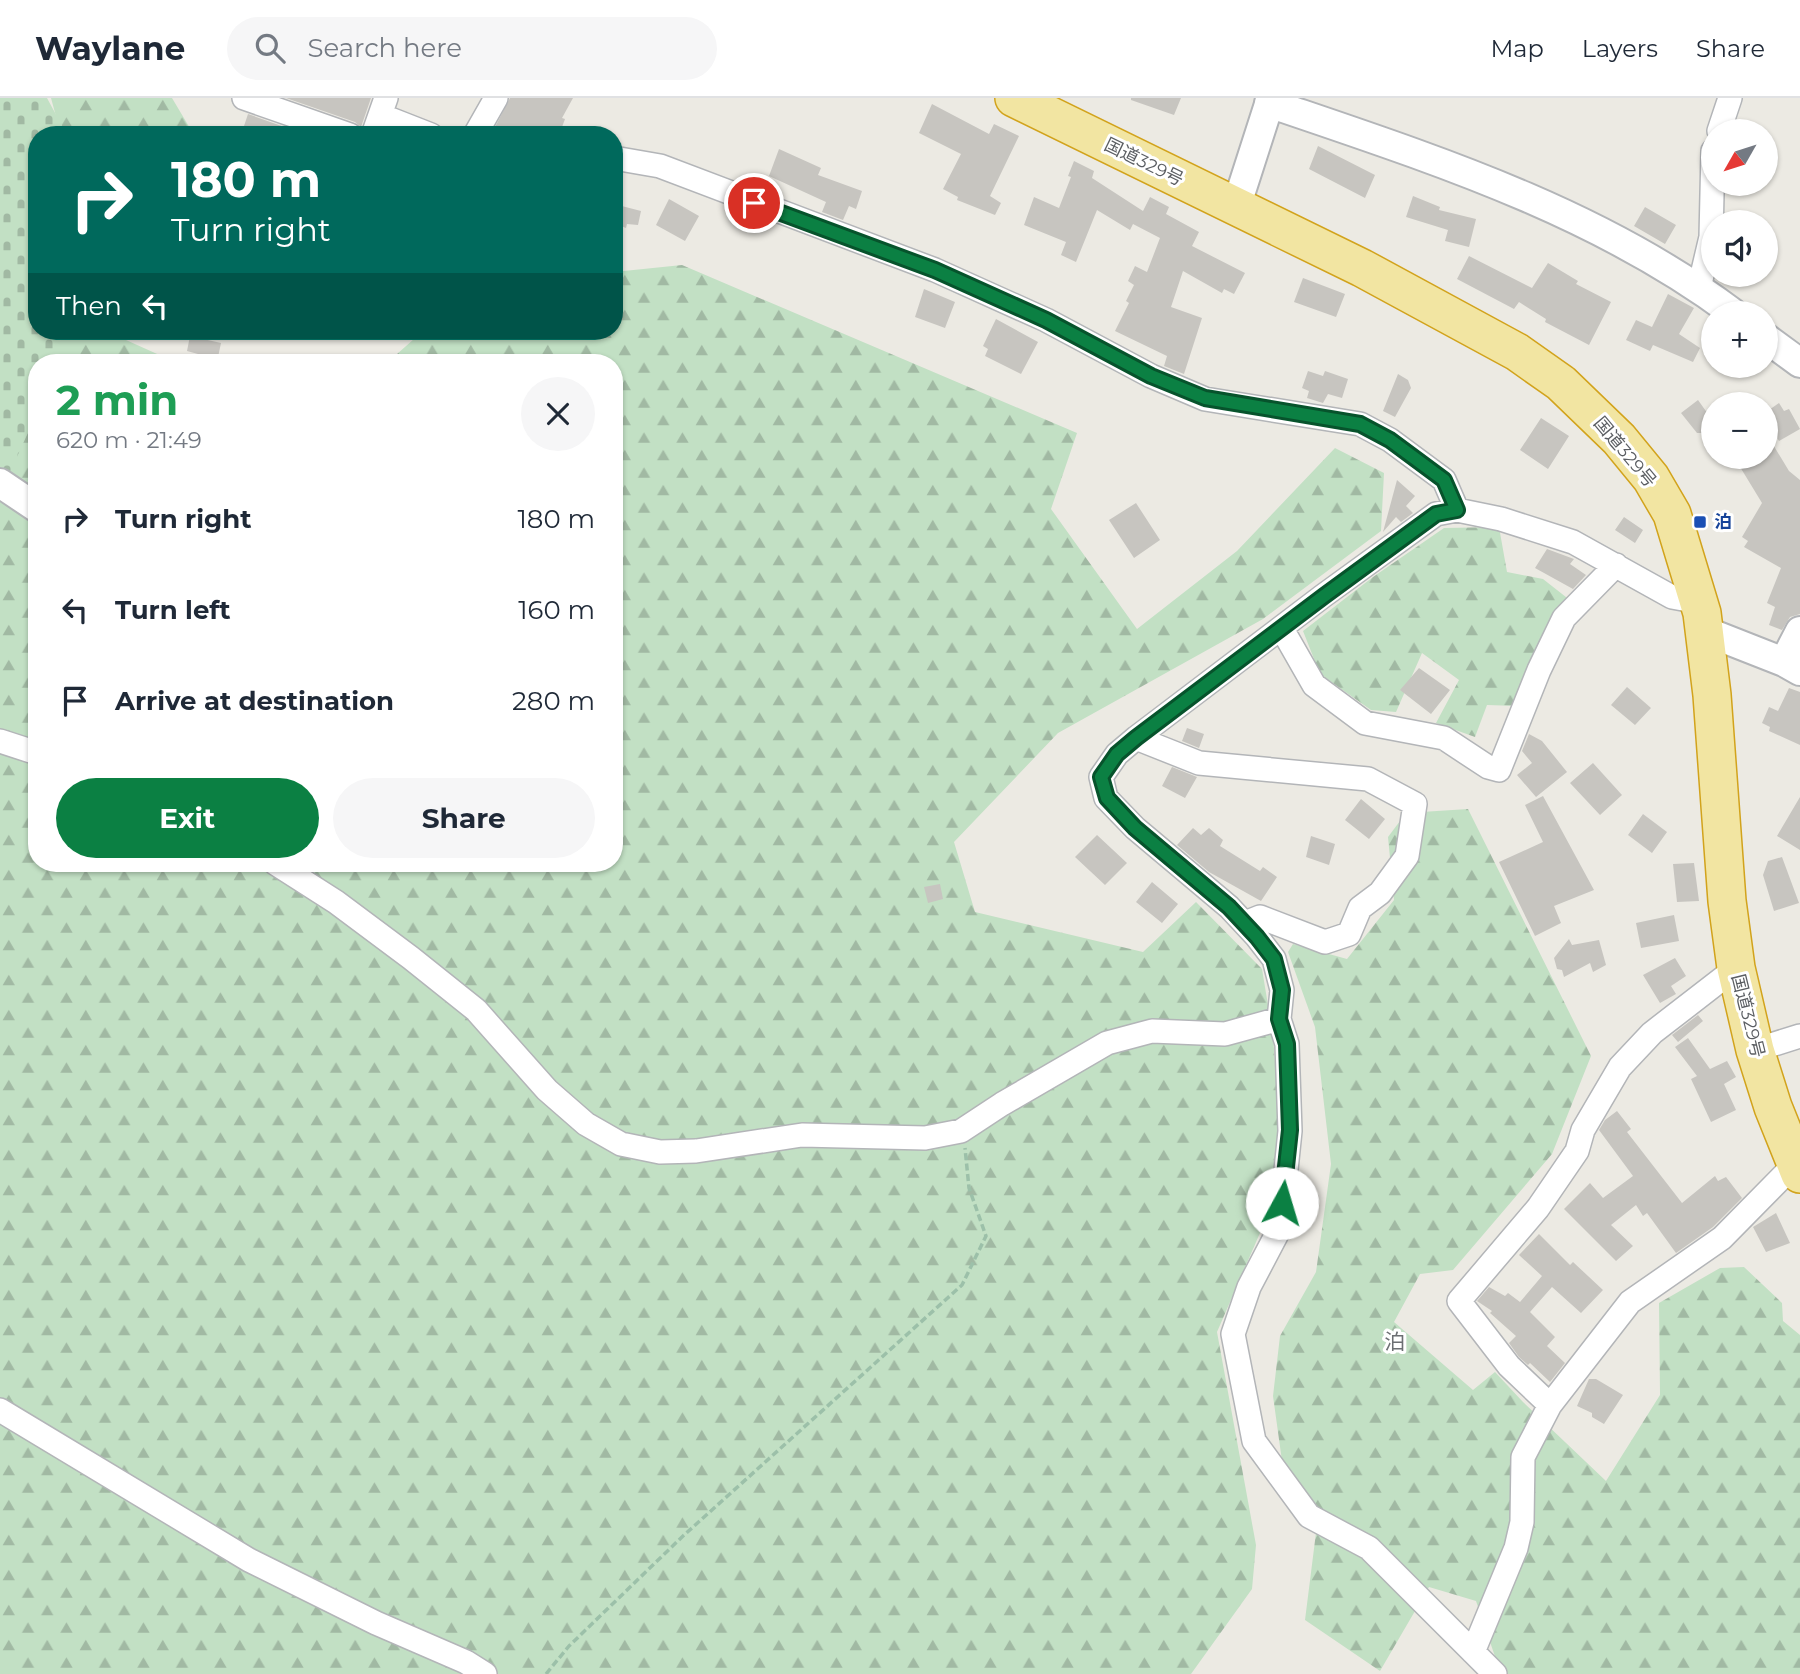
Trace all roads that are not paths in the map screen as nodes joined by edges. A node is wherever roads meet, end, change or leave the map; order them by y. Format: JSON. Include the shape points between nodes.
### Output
{"nodes":[{"id":1,"x":244,"y":98,"type":"edge"},
{"id":2,"x":496,"y":98,"type":"edge"},
{"id":3,"x":1014,"y":98,"type":"edge"},
{"id":4,"x":1730,"y":98,"type":"edge"},
{"id":5,"x":1270,"y":101,"type":"edge"},
{"id":6,"x":380,"y":116,"type":"edge"},
{"id":7,"x":1723,"y":119,"type":"edge"},
{"id":8,"x":323,"y":126,"type":"edge"},
{"id":9,"x":407,"y":126,"type":"edge"},
{"id":10,"x":480,"y":126,"type":"edge"},
{"id":11,"x":623,"y":160,"type":"edge"},
{"id":12,"x":1712,"y":196,"type":"edge"},
{"id":13,"x":1236,"y":207,"type":"junction"},
{"id":14,"x":1699,"y":288,"type":"junction"},
{"id":15,"x":1717,"y":301,"type":"edge"},
{"id":16,"x":1778,"y":347,"type":"edge"},
{"id":17,"x":1800,"y":363,"type":"edge"},
{"id":18,"x":0,"y":483,"type":"edge"},
{"id":19,"x":28,"y":502,"type":"edge"},
{"id":20,"x":1457,"y":510,"type":"junction"},
{"id":21,"x":1616,"y":565,"type":"junction"},
{"id":22,"x":1702,"y":617,"type":"junction"},
{"id":23,"x":1282,"y":629,"type":"junction"},
{"id":24,"x":1800,"y":631,"type":"edge"},
{"id":25,"x":1792,"y":666,"type":"edge"},
{"id":26,"x":1136,"y":738,"type":"junction"},
{"id":27,"x":0,"y":741,"type":"edge"},
{"id":28,"x":28,"y":750,"type":"edge"},
{"id":29,"x":289,"y":872,"type":"edge"},
{"id":30,"x":1245,"y":923,"type":"junction"},
{"id":31,"x":1736,"y":968,"type":"junction"},
{"id":32,"x":1279,"y":1019,"type":"junction"},
{"id":33,"x":1800,"y":1036,"type":"edge"},
{"id":34,"x":1755,"y":1050,"type":"junction"},
{"id":35,"x":1798,"y":1169,"type":"edge"},
{"id":36,"x":1549,"y":1405,"type":"junction"},
{"id":37,"x":0,"y":1410,"type":"edge"},
{"id":38,"x":1473,"y":1652,"type":"junction"},
{"id":39,"x":485,"y":1674,"type":"edge"},
{"id":40,"x":1495,"y":1674,"type":"edge"}],
"edges":[{"from":1,"to":8,"type":"street"},
{"from":2,"to":10,"type":"street"},
{"from":3,"to":13,"type":"highway","name":"国道329号"},
{"from":4,"to":7,"type":"street"},
{"from":5,"to":13,"type":"street"},
{"from":5,"to":14,"type":"street","via":[[1468,172],[1639,252]]},
{"from":6,"to":9,"type":"street"},
{"from":11,"to":20,"type":"street","via":[[660,166],[935,270],[1205,398],[1360,424],[1444,480]]},
{"from":12,"to":14,"type":"street","via":[[1711,237]]},
{"from":13,"to":22,"type":"highway","name":"国道329号","via":[[1446,312],[1561,383],[1619,439],[1651,478],[1672,514]]},
{"from":14,"to":15,"type":"street"},
{"from":16,"to":17,"type":"street"},
{"from":18,"to":19,"type":"street"},
{"from":20,"to":21,"type":"street","via":[[1573,542]]},
{"from":20,"to":23,"type":"street","via":[[1436,514]]},
{"from":21,"to":22,"type":"street"},
{"from":21,"to":23,"type":"street","via":[[1564,618],[1499,770],[1444,738],[1365,723],[1314,685]]},
{"from":22,"to":25,"type":"street"},
{"from":22,"to":31,"type":"highway","name":"国道329号"},
{"from":23,"to":26,"type":"street"},
{"from":24,"to":25,"type":"street"},
{"from":26,"to":30,"type":"street","via":[[1101,777],[1107,798]]},
{"from":26,"to":30,"type":"street","via":[[1199,763],[1368,779],[1415,804],[1406,856],[1380,893],[1360,908],[1349,934],[1325,942],[1260,917]]},
{"from":27,"to":28,"type":"street"},
{"from":29,"to":32,"type":"street","via":[[347,910],[465,1001],[586,1124],[621,1144],[660,1152],[802,1135],[925,1138],[961,1131],[1107,1043],[1152,1031],[1226,1034]]},
{"from":30,"to":32,"type":"street","via":[[1274,959],[1282,990]]},
{"from":31,"to":34,"type":"highway","name":"国道329号"},
{"from":31,"to":36,"type":"street","via":[[1652,1033],[1620,1067],[1583,1130],[1577,1151],[1538,1208],[1459,1301],[1509,1366]]},
{"from":32,"to":38,"type":"street","via":[[1287,1044],[1290,1130],[1280,1227],[1249,1287],[1233,1334],[1254,1441],[1309,1516],[1369,1548]]},
{"from":33,"to":34,"type":"street"},
{"from":34,"to":35,"type":"highway","name":"国道329号"},
{"from":35,"to":36,"type":"street","via":[[1722,1238],[1630,1302]]},
{"from":36,"to":38,"type":"street","via":[[1523,1457],[1522,1522],[1516,1548]]},
{"from":37,"to":39,"type":"street","via":[[249,1560]]},
{"from":38,"to":40,"type":"street"}]}
